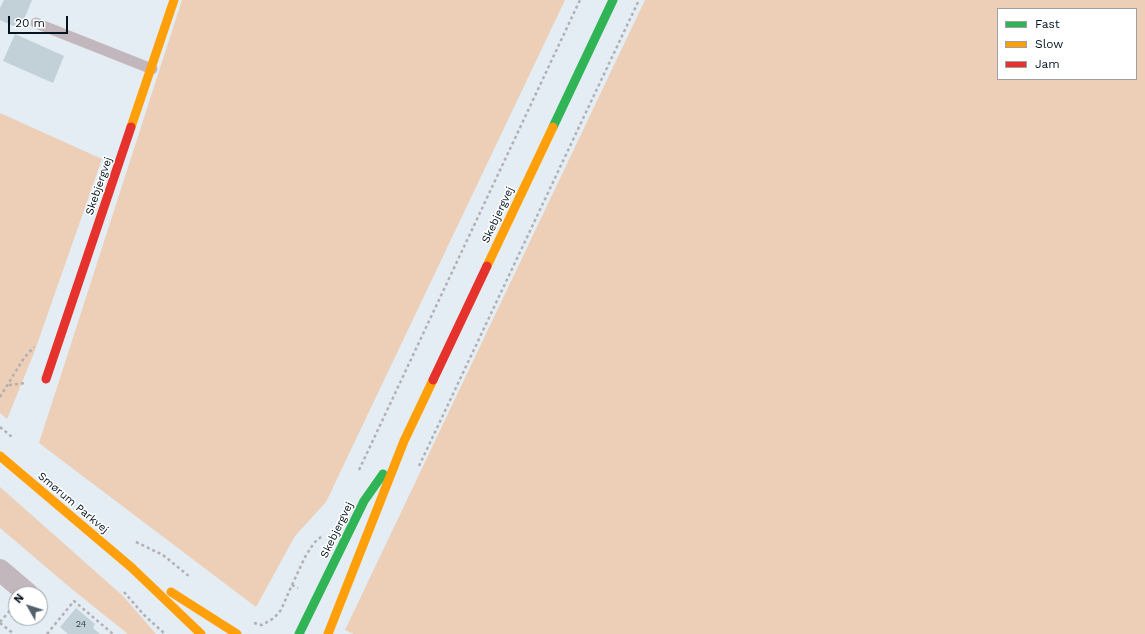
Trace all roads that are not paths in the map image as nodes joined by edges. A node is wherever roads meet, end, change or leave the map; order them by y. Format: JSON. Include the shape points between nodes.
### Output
{"nodes":[{"id":1,"x":174,"y":0,"type":"edge"},
{"id":2,"x":612,"y":0,"type":"edge"},
{"id":3,"x":36,"y":23,"type":"dead end"},
{"id":4,"x":152,"y":69,"type":"junction"},
{"id":5,"x":46,"y":380,"type":"dead end"},
{"id":6,"x":404,"y":441,"type":"junction"},
{"id":7,"x":0,"y":456,"type":"edge"},
{"id":8,"x":131,"y":567,"type":"junction"},
{"id":9,"x":0,"y":570,"type":"edge"},
{"id":10,"x":12,"y":586,"type":"edge"},
{"id":11,"x":201,"y":634,"type":"edge"},
{"id":12,"x":237,"y":634,"type":"edge"},
{"id":13,"x":299,"y":634,"type":"edge"},
{"id":14,"x":328,"y":634,"type":"edge"}],
"edges":[{"from":1,"to":4,"type":"street","name":"Skebjergvej"},
{"from":2,"to":6,"type":"street","name":"Skebjergvej"},
{"from":3,"to":4,"type":"lane"},
{"from":4,"to":5,"type":"street","name":"Skebjergvej"},
{"from":6,"to":13,"type":"street","name":"Skebjergvej","via":[[364,501]]},
{"from":6,"to":14,"type":"street","name":"Skebjergvej"},
{"from":7,"to":8,"type":"street","name":"Smørum Parkvej"},
{"from":8,"to":11,"type":"street","name":"Smørum Parkvej"},
{"from":8,"to":12,"type":"street","name":"Smørum Parkvej"},
{"from":9,"to":10,"type":"street"}]}
